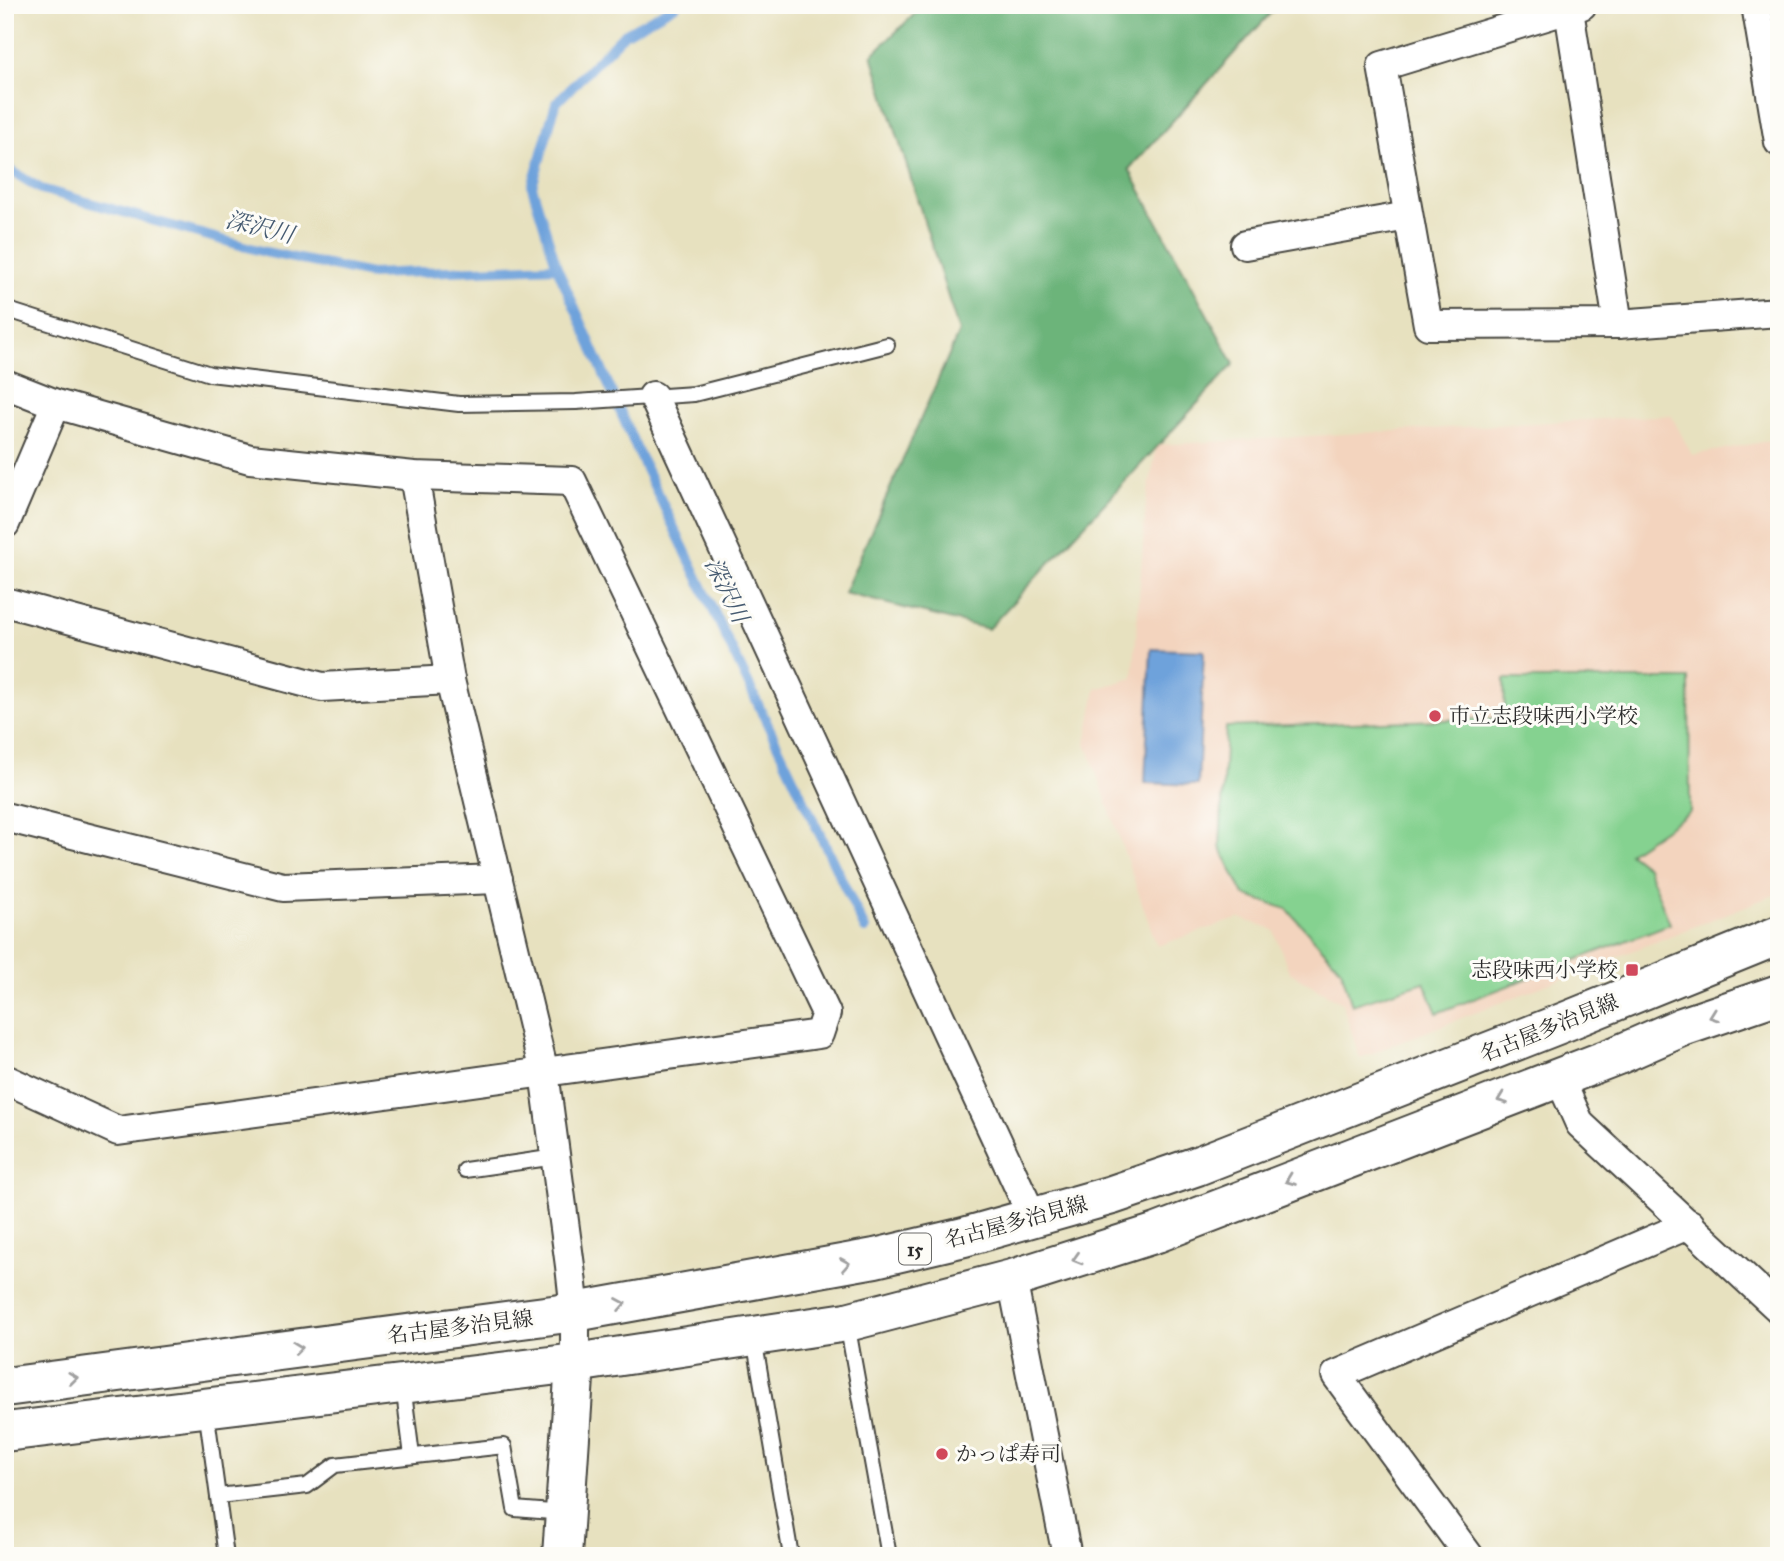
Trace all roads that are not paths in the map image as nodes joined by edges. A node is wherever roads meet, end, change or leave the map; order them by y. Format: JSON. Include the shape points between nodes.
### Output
{"nodes":[{"id":1,"x":1756,"y":5,"type":"edge"},
{"id":2,"x":1576,"y":8,"type":"edge"},
{"id":3,"x":1777,"y":112,"type":"edge"},
{"id":4,"x":1779,"y":142,"type":"edge"},
{"id":5,"x":1408,"y":216,"type":"junction"},
{"id":6,"x":1245,"y":245,"type":"dead end"},
{"id":7,"x":5,"y":309,"type":"edge"},
{"id":8,"x":1779,"y":312,"type":"edge"},
{"id":9,"x":1618,"y":324,"type":"junction"},
{"id":10,"x":887,"y":345,"type":"dead end"},
{"id":11,"x":5,"y":384,"type":"edge"},
{"id":12,"x":647,"y":397,"type":"junction"},
{"id":13,"x":56,"y":404,"type":"junction"},
{"id":14,"x":414,"y":476,"type":"junction"},
{"id":15,"x":5,"y":524,"type":"edge"},
{"id":16,"x":5,"y":602,"type":"edge"},
{"id":17,"x":450,"y":680,"type":"junction"},
{"id":18,"x":5,"y":817,"type":"edge"},
{"id":19,"x":498,"y":879,"type":"junction"},
{"id":20,"x":1779,"y":934,"type":"edge"},
{"id":21,"x":1779,"y":994,"type":"edge"},
{"id":22,"x":544,"y":1072,"type":"junction"},
{"id":23,"x":1559,"y":1077,"type":"junction"},
{"id":24,"x":5,"y":1079,"type":"edge"},
{"id":25,"x":556,"y":1157,"type":"junction"},
{"id":26,"x":465,"y":1170,"type":"dead end"},
{"id":27,"x":1033,"y":1218,"type":"junction"},
{"id":28,"x":1690,"y":1224,"type":"junction"},
{"id":29,"x":1012,"y":1279,"type":"junction"},
{"id":30,"x":1779,"y":1309,"type":"edge"},
{"id":31,"x":575,"y":1312,"type":"junction"},
{"id":32,"x":846,"y":1322,"type":"junction"},
{"id":33,"x":754,"y":1337,"type":"junction"},
{"id":34,"x":575,"y":1363,"type":"junction"},
{"id":35,"x":402,"y":1384,"type":"junction"},
{"id":36,"x":5,"y":1387,"type":"edge"},
{"id":37,"x":206,"y":1408,"type":"junction"},
{"id":38,"x":5,"y":1432,"type":"edge"},
{"id":39,"x":412,"y":1457,"type":"junction"},
{"id":40,"x":218,"y":1496,"type":"junction"},
{"id":41,"x":565,"y":1513,"type":"junction"},
{"id":42,"x":226,"y":1556,"type":"edge"},
{"id":43,"x":562,"y":1556,"type":"edge"},
{"id":44,"x":791,"y":1556,"type":"edge"},
{"id":45,"x":889,"y":1556,"type":"edge"},
{"id":46,"x":1067,"y":1556,"type":"edge"},
{"id":47,"x":1469,"y":1556,"type":"edge"}],
"edges":[{"from":1,"to":3,"type":"street"},
{"from":2,"to":5,"type":"street","via":[[1382,66]]},
{"from":2,"to":9,"type":"street"},
{"from":3,"to":4,"type":"street"},
{"from":5,"to":6,"type":"street"},
{"from":5,"to":9,"type":"street","via":[[1428,326]]},
{"from":7,"to":12,"type":"lane","via":[[210,374],[459,404]]},
{"from":8,"to":9,"type":"street"},
{"from":10,"to":12,"type":"lane","via":[[694,394]]},
{"from":11,"to":13,"type":"street"},
{"from":12,"to":27,"type":"street"},
{"from":13,"to":14,"type":"street","via":[[250,459]]},
{"from":13,"to":15,"type":"street"},
{"from":14,"to":17,"type":"street"},
{"from":14,"to":22,"type":"street","via":[[572,481],[826,1013],[819,1034]]},
{"from":16,"to":17,"type":"street","via":[[322,687]]},
{"from":17,"to":19,"type":"street"},
{"from":18,"to":19,"type":"street","via":[[283,887]]},
{"from":19,"to":22,"type":"street"},
{"from":20,"to":27,"type":"main road","name":"名古屋多治見線","number":"15","via":[[1277,1135],[1112,1195]]},
{"from":21,"to":23,"type":"main road","one_way":true},
{"from":22,"to":24,"type":"street","via":[[118,1131]]},
{"from":22,"to":25,"type":"street"},
{"from":23,"to":28,"type":"street","via":[[1580,1124]]},
{"from":23,"to":29,"type":"main road","one_way":true,"via":[[1157,1234]]},
{"from":25,"to":26,"type":"lane"},
{"from":25,"to":31,"type":"street"},
{"from":31,"to":27,"type":"main road","name":"名古屋多治見線","number":"15","one_way":true,"via":[[875,1258]]},
{"from":28,"to":30,"type":"street"},
{"from":28,"to":47,"type":"street","via":[[1336,1375]]},
{"from":29,"to":32,"type":"main road"},
{"from":29,"to":46,"type":"street"},
{"from":31,"to":34,"type":"street"},
{"from":36,"to":31,"type":"main road","name":"名古屋多治見線","number":"15","one_way":true},
{"from":32,"to":33,"type":"main road"},
{"from":32,"to":45,"type":"lane"},
{"from":33,"to":34,"type":"main road"},
{"from":33,"to":44,"type":"lane"},
{"from":34,"to":35,"type":"main road"},
{"from":34,"to":41,"type":"main road"},
{"from":35,"to":37,"type":"main road"},
{"from":35,"to":39,"type":"lane"},
{"from":37,"to":38,"type":"main road"},
{"from":37,"to":40,"type":"lane"},
{"from":39,"to":40,"type":"lane","via":[[335,1465],[307,1486]]},
{"from":39,"to":41,"type":"lane","via":[[504,1446],[515,1509]]},
{"from":40,"to":42,"type":"lane"},
{"from":41,"to":43,"type":"main road"}]}
